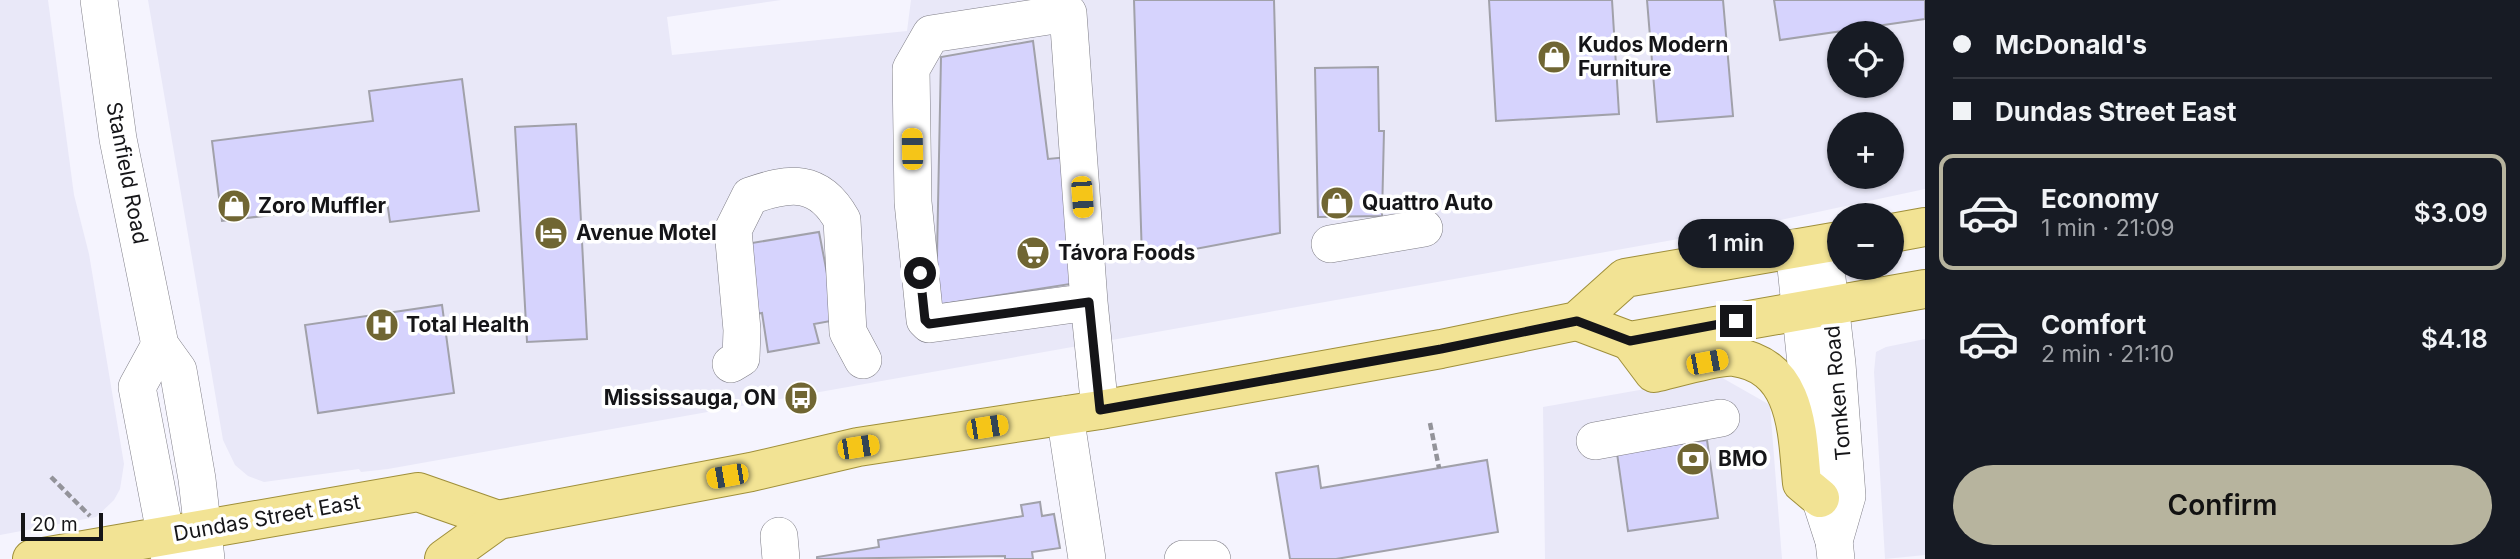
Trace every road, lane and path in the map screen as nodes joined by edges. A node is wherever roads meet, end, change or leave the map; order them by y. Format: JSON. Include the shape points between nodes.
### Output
{"nodes":[{"id":1,"x":99,"y":0,"type":"edge"},
{"id":2,"x":1925,"y":227,"type":"edge"},
{"id":3,"x":1424,"y":228,"type":"dead end"},
{"id":4,"x":1904,"y":231,"type":"edge"},
{"id":5,"x":1330,"y":244,"type":"dead end"},
{"id":6,"x":1819,"y":244,"type":"edge"},
{"id":7,"x":1925,"y":289,"type":"edge"},
{"id":8,"x":1089,"y":302,"type":"junction"},
{"id":9,"x":1815,"y":307,"type":"junction"},
{"id":10,"x":1577,"y":321,"type":"junction"},
{"id":11,"x":1630,"y":341,"type":"junction"},
{"id":12,"x":160,"y":345,"type":"junction"},
{"id":13,"x":863,"y":360,"type":"dead end"},
{"id":14,"x":731,"y":364,"type":"dead end"},
{"id":15,"x":1082,"y":412,"type":"junction"},
{"id":16,"x":1721,"y":418,"type":"dead end"},
{"id":17,"x":1430,"y":423,"type":"dead end"},
{"id":18,"x":1595,"y":441,"type":"dead end"},
{"id":19,"x":1439,"y":468,"type":"dead end"},
{"id":20,"x":51,"y":477,"type":"dead end"},
{"id":21,"x":1820,"y":498,"type":"junction"},
{"id":22,"x":498,"y":520,"type":"junction"},
{"id":23,"x":96,"y":521,"type":"dead end"},
{"id":24,"x":205,"y":544,"type":"edge"},
{"id":25,"x":168,"y":548,"type":"edge"},
{"id":26,"x":1835,"y":550,"type":"edge"},
{"id":27,"x":32,"y":559,"type":"edge"},
{"id":28,"x":443,"y":559,"type":"edge"},
{"id":29,"x":1087,"y":559,"type":"edge"},
{"id":30,"x":1183,"y":559,"type":"edge"},
{"id":31,"x":1212,"y":559,"type":"edge"}],
"edges":[{"from":1,"to":12,"type":"street","name":"Stanfield Road","via":[[118,139]]},
{"from":2,"to":4,"type":"main road"},
{"from":3,"to":5,"type":"street"},
{"from":6,"to":9,"type":"street","name":"Tomken Road"},
{"from":6,"to":10,"type":"main road","via":[[1625,278]]},
{"from":7,"to":9,"type":"main road"},
{"from":8,"to":8,"type":"street","via":[[929,324],[925,320],[913,202],[911,69],[931,33],[1068,13]]},
{"from":8,"to":15,"type":"street"},
{"from":9,"to":11,"type":"main road"},
{"from":9,"to":21,"type":"street","name":"Tomken Road"},
{"from":9,"to":26,"type":"street","name":"Tomken Road","via":[[1846,496]]},
{"from":10,"to":11,"type":"main road"},
{"from":10,"to":15,"type":"main road"},
{"from":11,"to":21,"type":"main road","via":[[1654,373],[1733,357],[1770,375],[1793,405],[1802,483]]},
{"from":12,"to":24,"type":"street","name":"Stanfield Road","via":[[178,370]]},
{"from":12,"to":25,"type":"street","via":[[137,387]]},
{"from":13,"to":14,"type":"street","via":[[848,332],[842,220],[835,209],[805,187],[781,185],[750,196],[733,230],[742,330],[741,358]]},
{"from":15,"to":22,"type":"main road","via":[[858,447]]},
{"from":15,"to":29,"type":"street"},
{"from":16,"to":18,"type":"street"},
{"from":17,"to":19,"type":"path"},
{"from":20,"to":23,"type":"path"},
{"from":21,"to":26,"type":"street","name":"Tomken Road"},
{"from":22,"to":24,"type":"main road","name":"Dundas Street East","via":[[418,492]]},
{"from":22,"to":28,"type":"main road"},
{"from":24,"to":25,"type":"main road","name":"Dundas Street East"},
{"from":25,"to":27,"type":"main road","name":"Dundas Street East"},
{"from":30,"to":31,"type":"street"}]}
